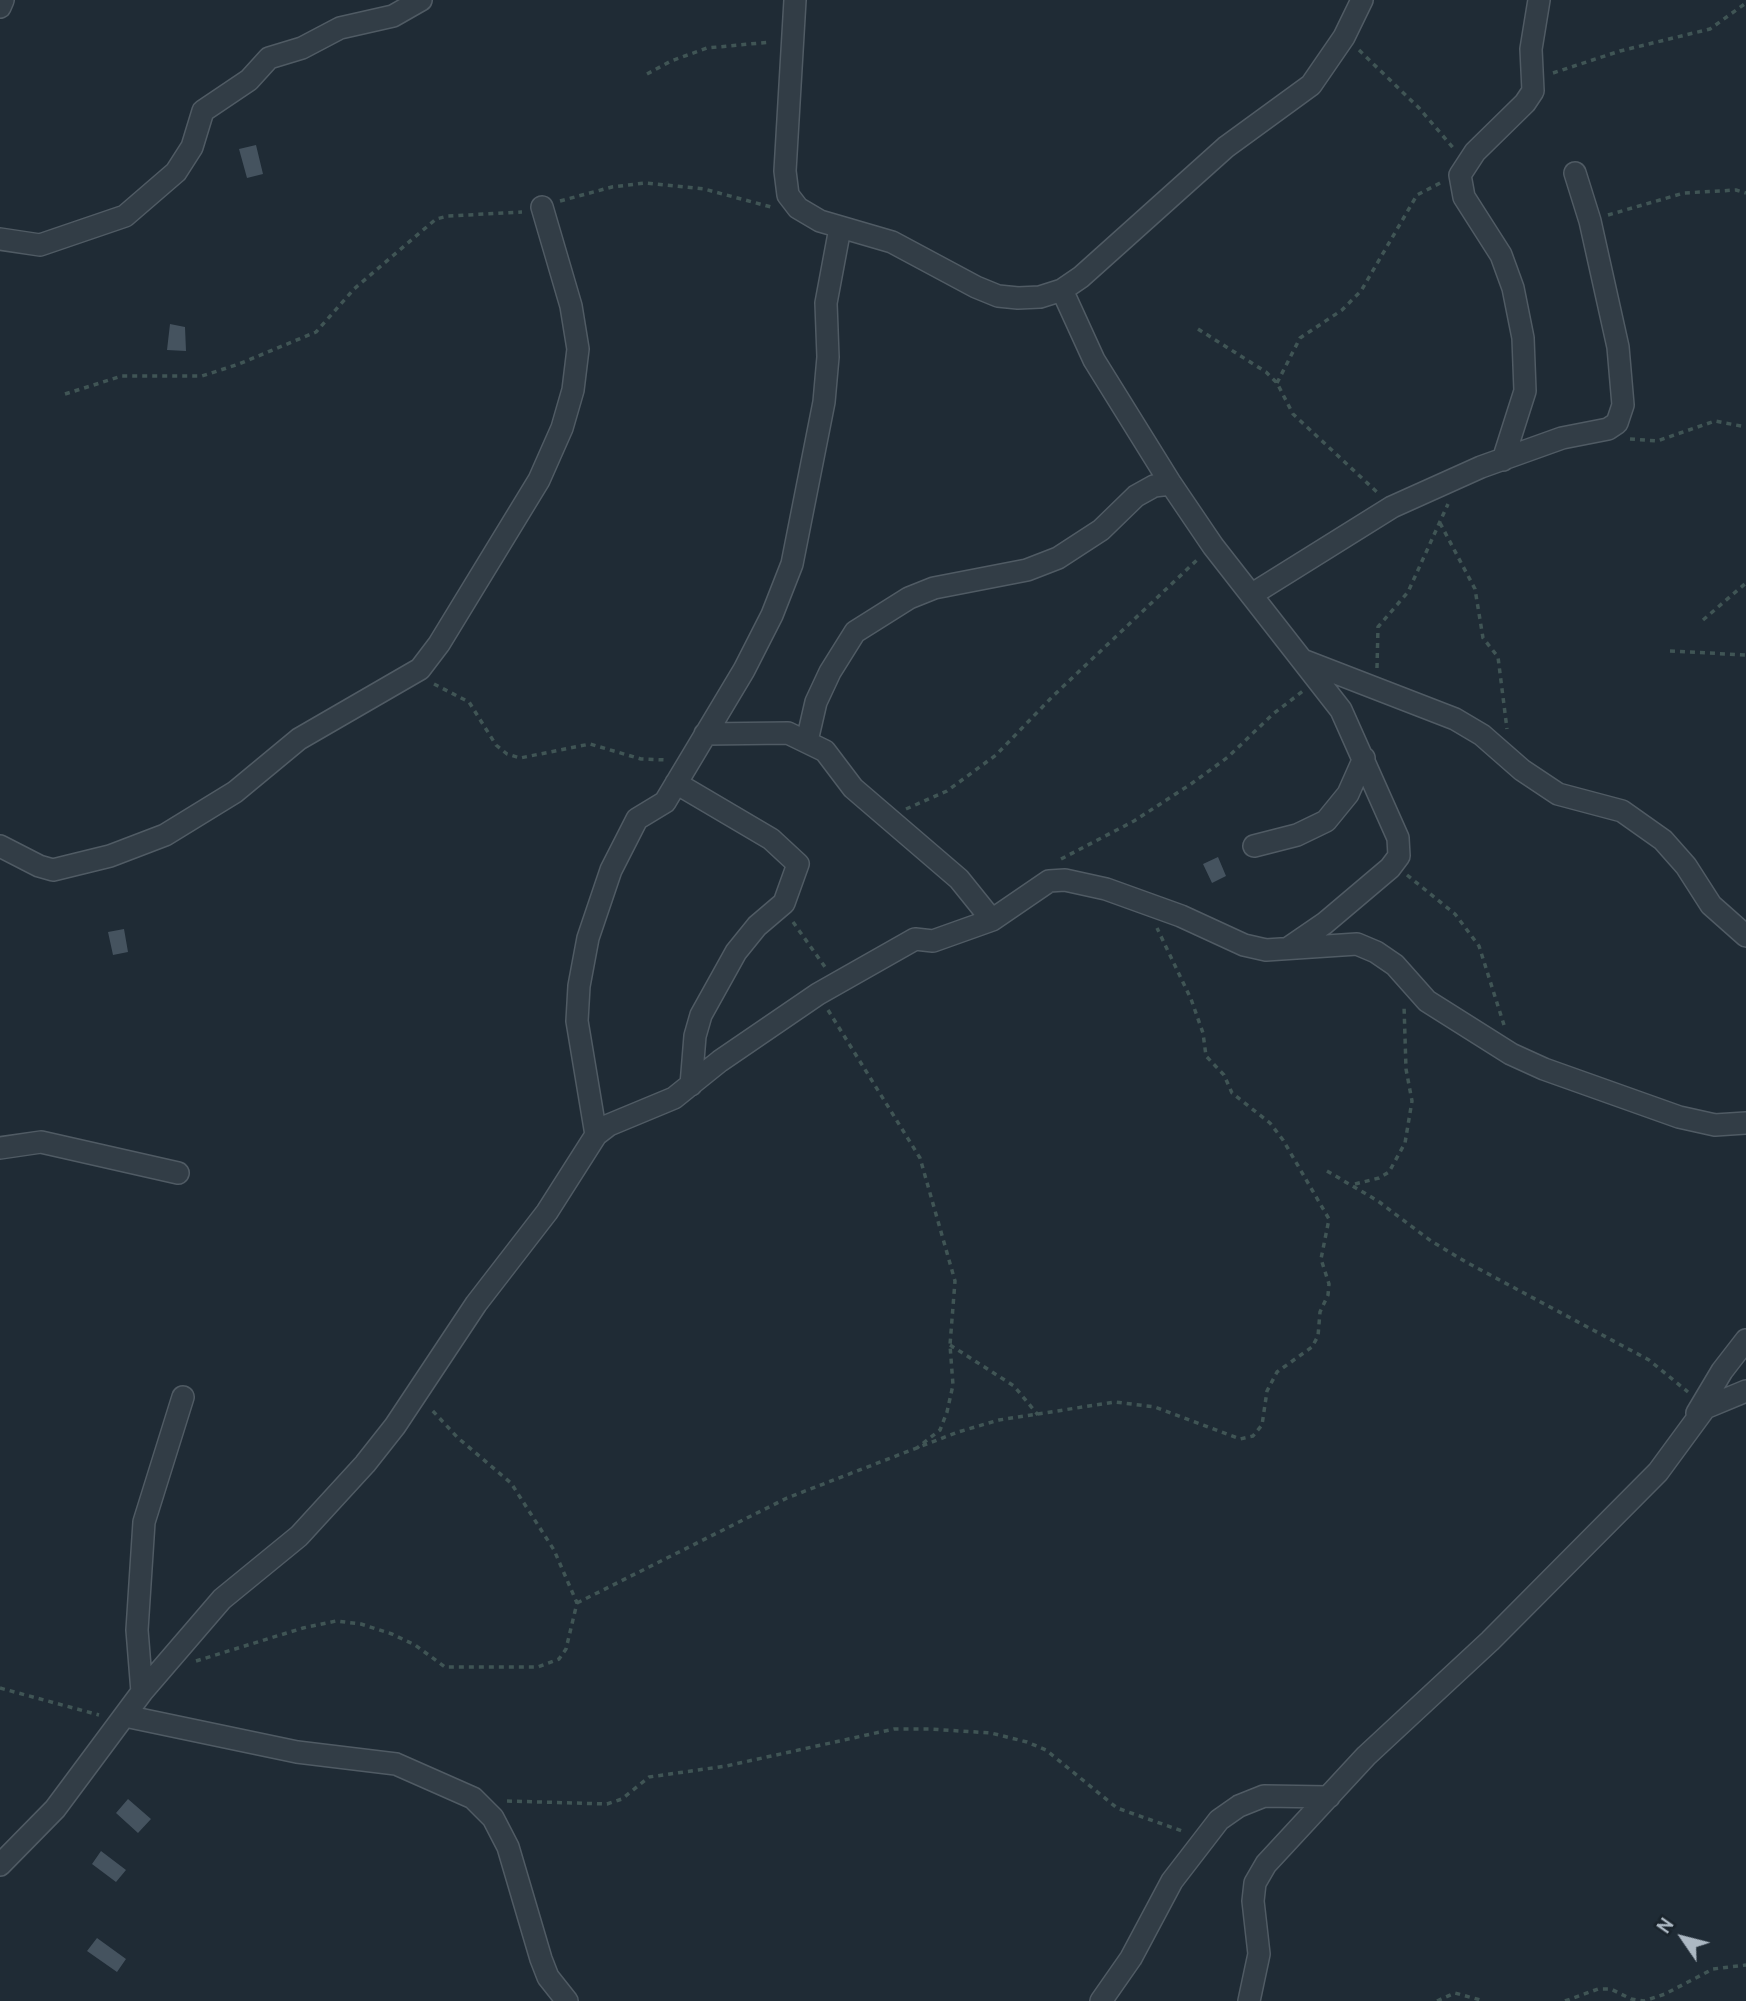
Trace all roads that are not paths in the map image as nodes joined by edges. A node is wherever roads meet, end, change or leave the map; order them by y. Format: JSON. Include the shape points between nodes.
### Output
{"nodes":[{"id":1,"x":3,"y":0,"type":"edge"},
{"id":2,"x":421,"y":0,"type":"edge"},
{"id":3,"x":795,"y":0,"type":"edge"},
{"id":4,"x":1362,"y":0,"type":"edge"},
{"id":5,"x":1539,"y":0,"type":"edge"},
{"id":6,"x":0,"y":7,"type":"edge"},
{"id":7,"x":1575,"y":173,"type":"dead end"},
{"id":8,"x":542,"y":206,"type":"road end"},
{"id":9,"x":840,"y":228,"type":"junction"},
{"id":10,"x":0,"y":239,"type":"edge"},
{"id":11,"x":1062,"y":290,"type":"junction"},
{"id":12,"x":1503,"y":460,"type":"junction"},
{"id":13,"x":1171,"y":484,"type":"junction"},
{"id":14,"x":1251,"y":596,"type":"junction"},
{"id":15,"x":1304,"y":660,"type":"junction"},
{"id":16,"x":705,"y":734,"type":"junction"},
{"id":17,"x":807,"y":741,"type":"junction"},
{"id":18,"x":1364,"y":758,"type":"junction"},
{"id":19,"x":676,"y":783,"type":"junction"},
{"id":20,"x":0,"y":846,"type":"edge"},
{"id":21,"x":1254,"y":846,"type":"dead end"},
{"id":22,"x":992,"y":920,"type":"junction"},
{"id":23,"x":1746,"y":936,"type":"edge"},
{"id":24,"x":1288,"y":949,"type":"junction"},
{"id":25,"x":691,"y":1085,"type":"junction"},
{"id":26,"x":1746,"y":1123,"type":"edge"},
{"id":27,"x":596,"y":1135,"type":"junction"},
{"id":28,"x":0,"y":1148,"type":"edge"},
{"id":29,"x":178,"y":1173,"type":"dead end"},
{"id":30,"x":1746,"y":1340,"type":"edge"},
{"id":31,"x":1746,"y":1391,"type":"edge"},
{"id":32,"x":183,"y":1397,"type":"dead end"},
{"id":33,"x":1696,"y":1415,"type":"junction"},
{"id":34,"x":142,"y":1692,"type":"junction"},
{"id":35,"x":125,"y":1716,"type":"junction"},
{"id":36,"x":1329,"y":1797,"type":"junction"},
{"id":37,"x":0,"y":1864,"type":"edge"},
{"id":38,"x":567,"y":2001,"type":"edge"},
{"id":39,"x":1101,"y":2001,"type":"edge"},
{"id":40,"x":1249,"y":2001,"type":"edge"}],
"edges":[{"from":1,"to":6,"type":"street"},
{"from":2,"to":10,"type":"street","via":[[393,16],[340,28],[302,48],[269,58],[249,80],[203,111],[192,147],[176,172],[125,216],[40,244]]},
{"from":3,"to":9,"type":"street","via":[[785,171],[788,195],[798,208]]},
{"from":4,"to":11,"type":"street","via":[[1344,37],[1311,85],[1226,147]]},
{"from":5,"to":12,"type":"street","via":[[1531,49],[1533,91],[1463,170],[1464,197],[1501,255],[1513,288],[1522,338],[1525,391]]},
{"from":7,"to":12,"type":"street","via":[[1618,347],[1622,415],[1608,429],[1562,438]]},
{"from":8,"to":20,"type":"street","via":[[573,317],[578,349],[573,390],[539,480],[420,668],[299,738],[235,792],[165,835],[110,856],[53,870]]},
{"from":9,"to":11,"type":"street","via":[[892,242],[998,296],[1040,297]]},
{"from":9,"to":16,"type":"street","via":[[826,303],[824,402],[792,564],[772,615]]},
{"from":11,"to":13,"type":"street","via":[[1094,360]]},
{"from":12,"to":14,"type":"street","via":[[1392,507]]},
{"from":13,"to":14,"type":"street"},
{"from":13,"to":17,"type":"street","via":[[1136,495],[1101,530],[1058,558],[1027,570],[934,588],[855,632],[816,702]]},
{"from":14,"to":15,"type":"street"},
{"from":15,"to":18,"type":"street","via":[[1340,710]]},
{"from":15,"to":23,"type":"street","via":[[1455,719],[1558,794],[1622,811],[1663,840],[1711,905]]},
{"from":16,"to":17,"type":"street","via":[[788,733]]},
{"from":16,"to":19,"type":"street"},
{"from":17,"to":22,"type":"street","via":[[825,751],[853,789],[959,879]]},
{"from":18,"to":21,"type":"street","via":[[1348,794],[1326,821],[1297,835]]},
{"from":18,"to":24,"type":"street","via":[[1398,838],[1399,856],[1325,923]]},
{"from":19,"to":25,"type":"street","via":[[790,854],[798,864],[781,906],[736,952],[701,1015]]},
{"from":19,"to":27,"type":"street","via":[[665,802],[637,819],[611,870],[588,938],[577,1021]]},
{"from":22,"to":24,"type":"street","via":[[1043,883],[1057,879],[1086,883],[1146,903],[1244,945]]},
{"from":22,"to":25,"type":"street","via":[[933,941],[915,939],[818,994]]},
{"from":24,"to":26,"type":"street","via":[[1357,944],[1376,952],[1427,1001],[1511,1054],[1679,1117],[1715,1125]]},
{"from":25,"to":27,"type":"street","via":[[674,1098]]},
{"from":27,"to":34,"type":"street","via":[[395,1426],[299,1536],[222,1599]]},
{"from":28,"to":29,"type":"street","via":[[41,1142]]},
{"from":30,"to":33,"type":"street"},
{"from":31,"to":33,"type":"street"},
{"from":32,"to":34,"type":"street","via":[[144,1522],[137,1630]]},
{"from":33,"to":36,"type":"street","via":[[1658,1472]]},
{"from":34,"to":35,"type":"street"},
{"from":35,"to":37,"type":"street","via":[[55,1809]]},
{"from":35,"to":38,"type":"street","via":[[297,1752],[396,1764],[473,1798],[493,1818],[508,1847],[541,1959],[548,1977]]},
{"from":36,"to":39,"type":"street","via":[[1264,1796],[1239,1806],[1203,1838]]},
{"from":36,"to":40,"type":"street","via":[[1266,1864],[1255,1883],[1252,1901],[1259,1954]]}]}
